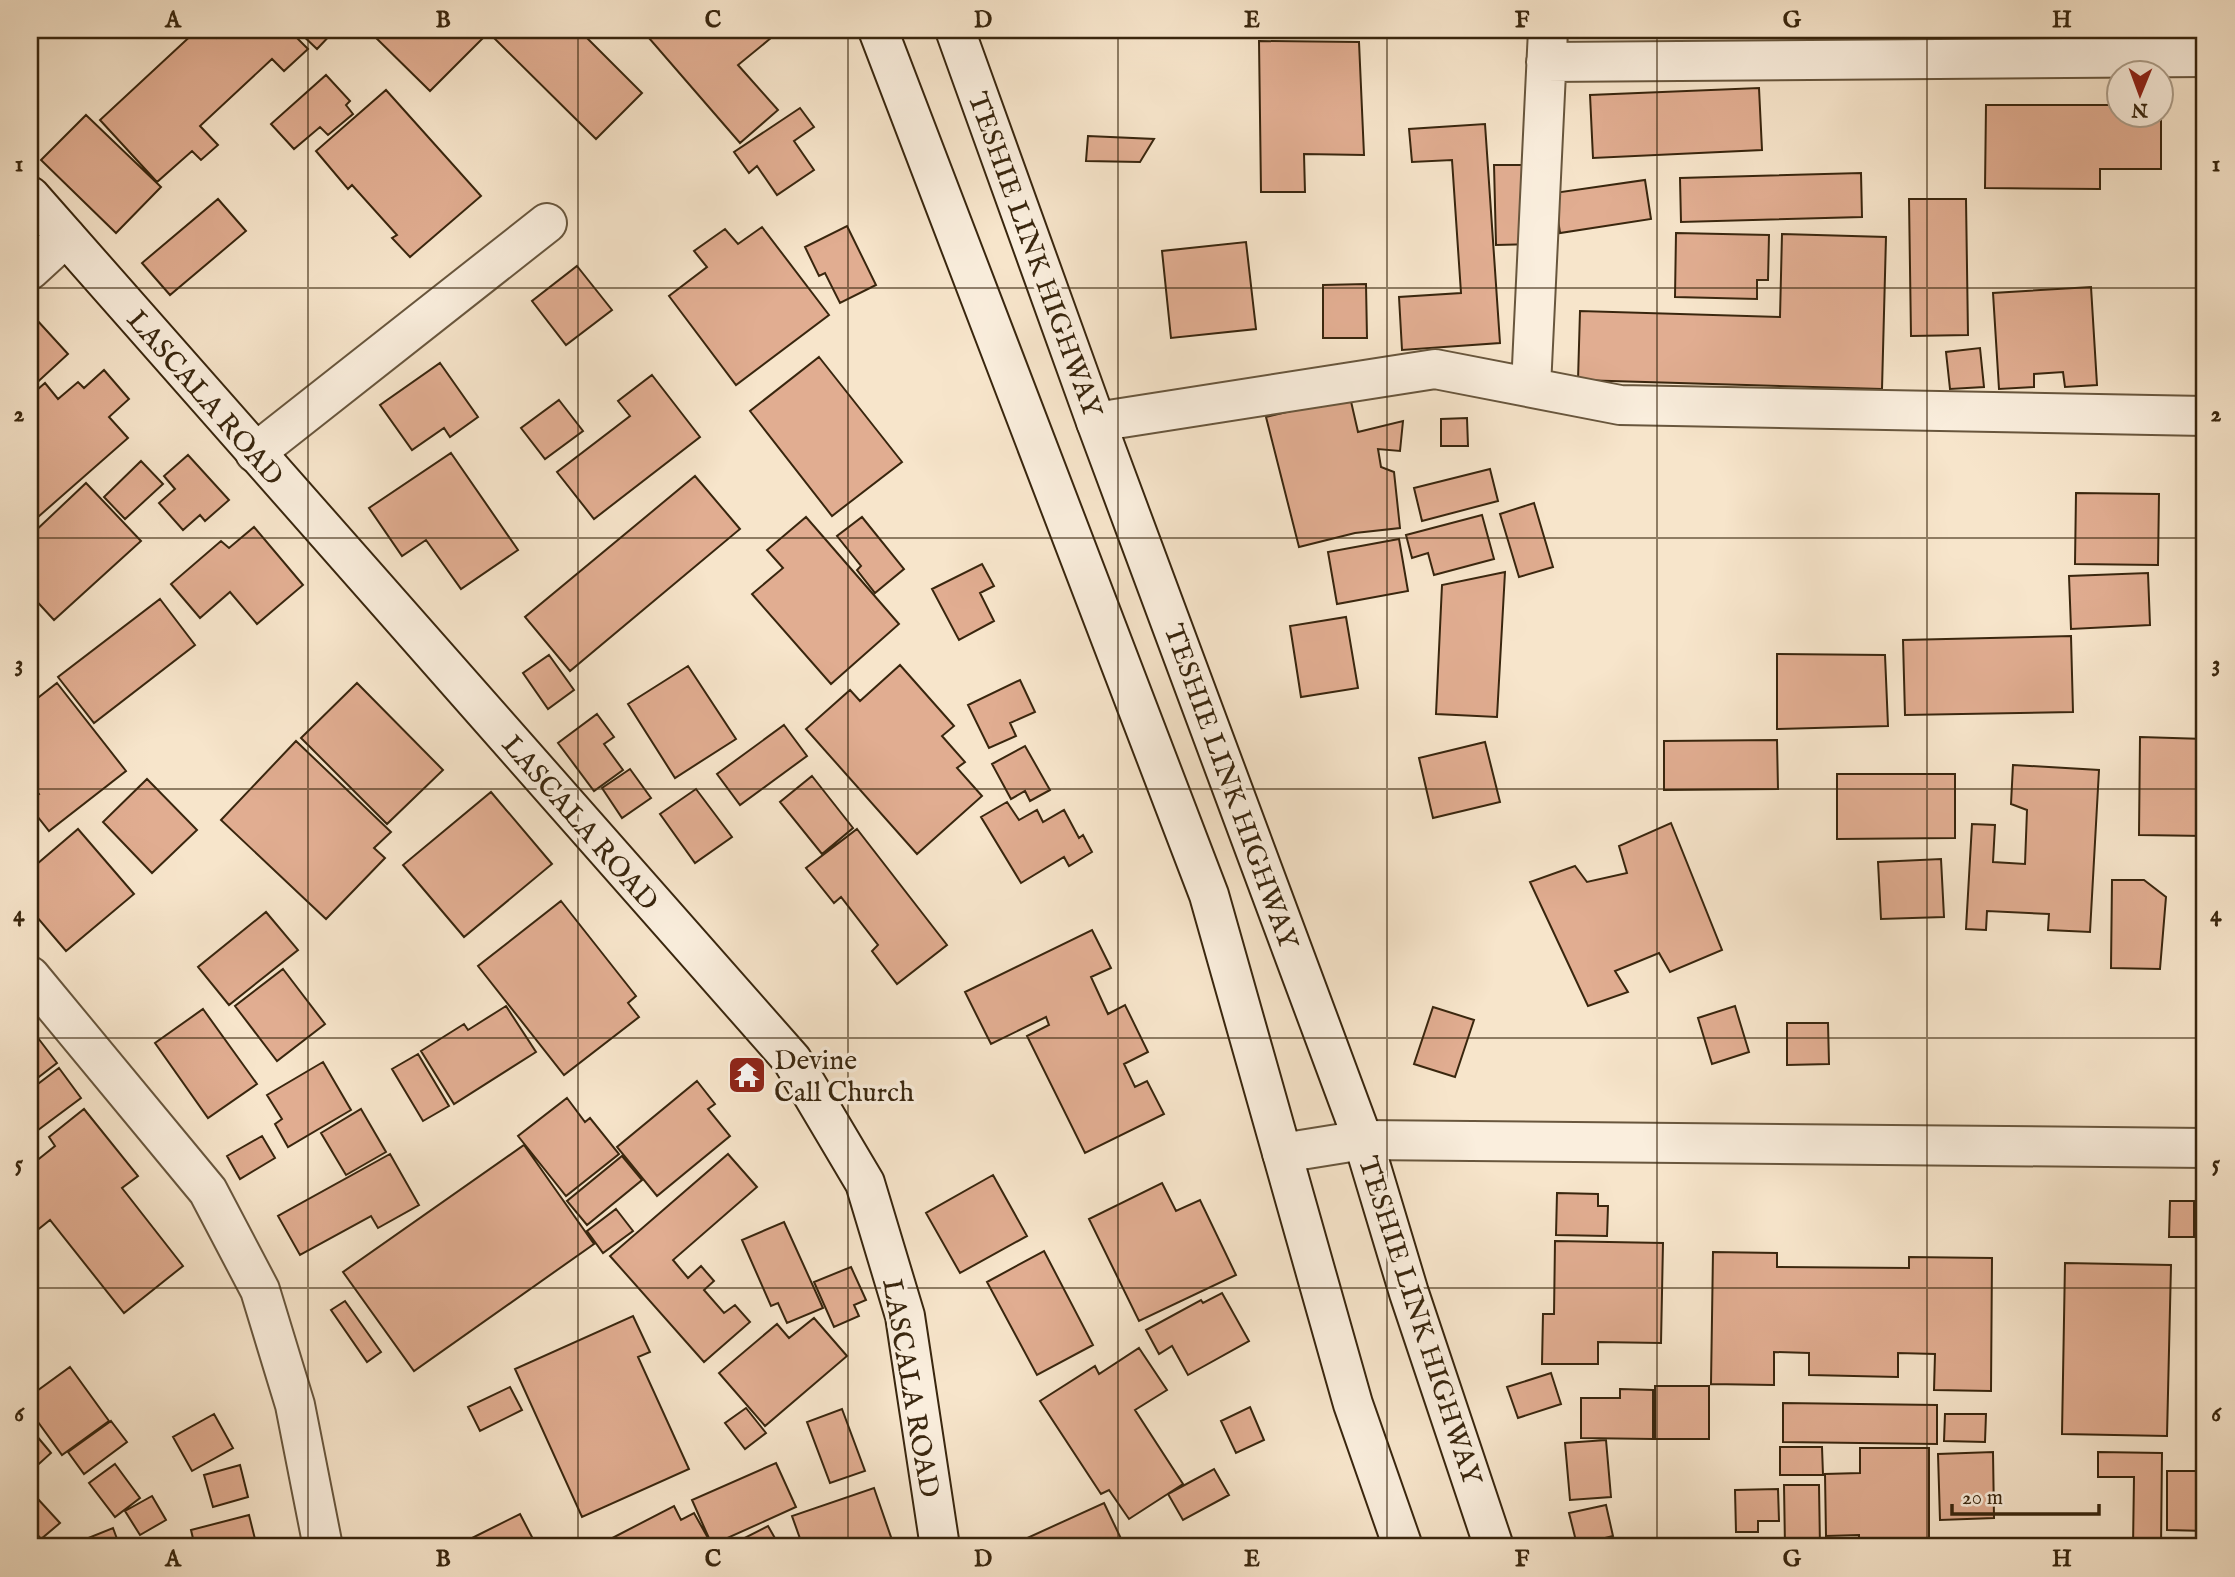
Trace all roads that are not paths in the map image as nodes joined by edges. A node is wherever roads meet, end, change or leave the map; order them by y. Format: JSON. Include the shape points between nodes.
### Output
{"nodes":[{"id":1,"x":878,"y":30,"type":"edge"},
{"id":2,"x":955,"y":30,"type":"edge"},
{"id":3,"x":1547,"y":46,"type":"edge"},
{"id":4,"x":2205,"y":57,"type":"edge"},
{"id":5,"x":30,"y":196,"type":"edge"},
{"id":6,"x":547,"y":223,"type":"dead end"},
{"id":7,"x":66,"y":237,"type":"junction"},
{"id":8,"x":30,"y":270,"type":"edge"},
{"id":9,"x":1531,"y":387,"type":"junction"},
{"id":10,"x":2205,"y":416,"type":"edge"},
{"id":11,"x":1096,"y":422,"type":"junction"},
{"id":12,"x":255,"y":453,"type":"junction"},
{"id":13,"x":30,"y":976,"type":"edge"},
{"id":14,"x":1363,"y":1140,"type":"junction"},
{"id":15,"x":2205,"y":1148,"type":"edge"},
{"id":16,"x":1282,"y":1153,"type":"junction"},
{"id":17,"x":323,"y":1547,"type":"edge"},
{"id":18,"x":940,"y":1547,"type":"edge"},
{"id":19,"x":1403,"y":1547,"type":"edge"},
{"id":20,"x":1494,"y":1547,"type":"edge"}],
"edges":[{"from":1,"to":16,"type":"street","name":"TESHIE LINK HIGHWAY","via":[[1209,895]]},
{"from":2,"to":11,"type":"street","name":"TESHIE LINK HIGHWAY"},
{"from":3,"to":4,"type":"street"},
{"from":3,"to":9,"type":"street"},
{"from":5,"to":7,"type":"street","name":"LASCALA ROAD"},
{"from":6,"to":12,"type":"street"},
{"from":7,"to":8,"type":"street"},
{"from":7,"to":12,"type":"street","name":"LASCALA ROAD"},
{"from":9,"to":10,"type":"street","via":[[1620,405]]},
{"from":9,"to":11,"type":"street","via":[[1435,369]]},
{"from":11,"to":14,"type":"street","name":"TESHIE LINK HIGHWAY"},
{"from":12,"to":18,"type":"street","name":"LASCALA ROAD","via":[[792,1060],[865,1183],[905,1316]]},
{"from":13,"to":17,"type":"street","via":[[208,1191],[260,1290],[295,1405]]},
{"from":14,"to":15,"type":"street"},
{"from":14,"to":16,"type":"street"},
{"from":14,"to":20,"type":"street","name":"TESHIE LINK HIGHWAY"},
{"from":16,"to":19,"type":"street","name":"TESHIE LINK HIGHWAY","via":[[1353,1404]]}]}
